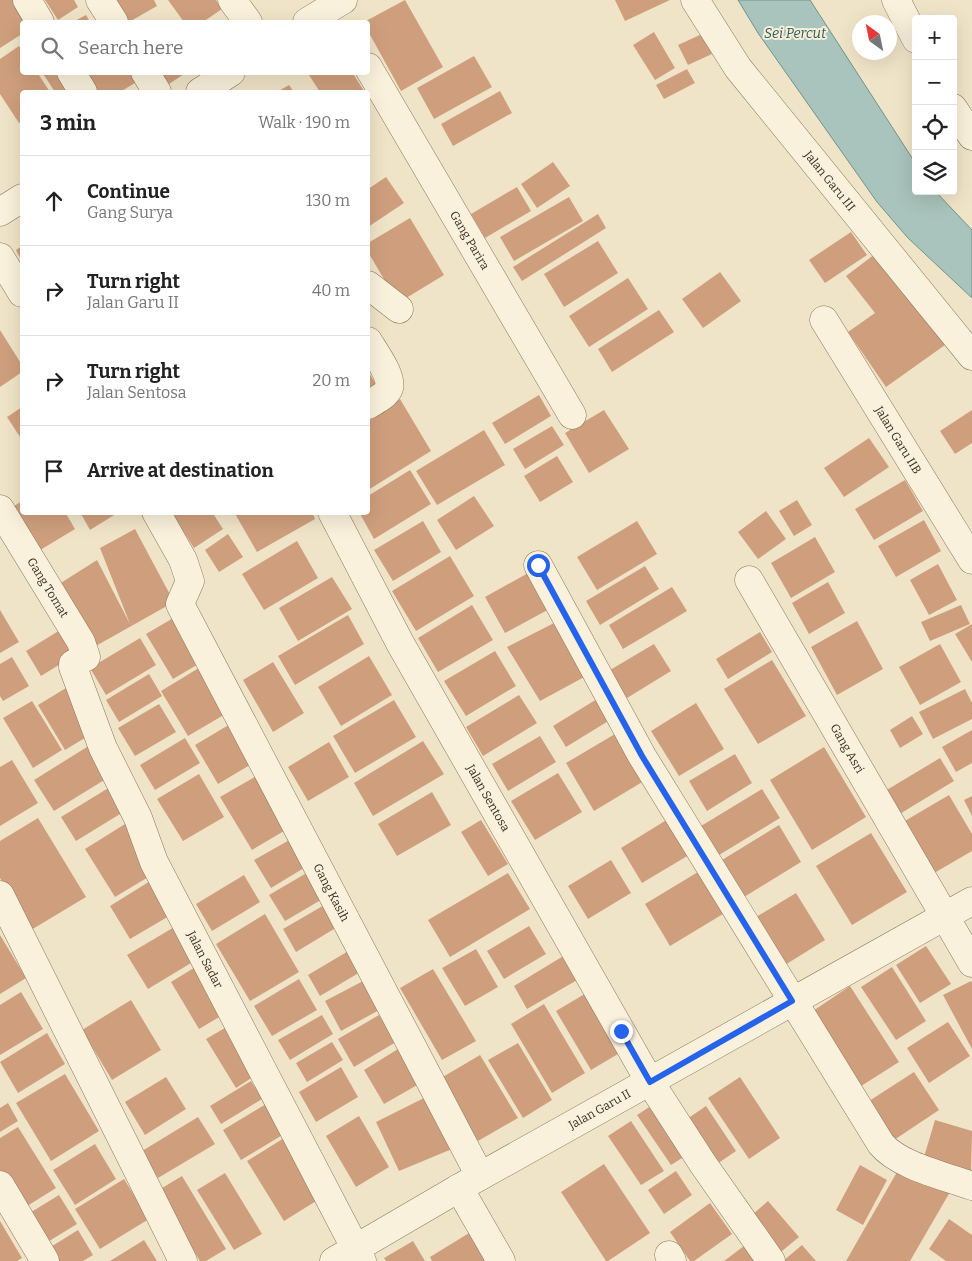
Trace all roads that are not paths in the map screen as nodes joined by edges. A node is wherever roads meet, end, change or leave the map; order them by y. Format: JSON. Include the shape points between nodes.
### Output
{"nodes":[{"id":1,"x":27,"y":0,"type":"edge"},
{"id":2,"x":100,"y":0,"type":"edge"},
{"id":3,"x":232,"y":0,"type":"edge"},
{"id":4,"x":696,"y":0,"type":"edge"},
{"id":5,"x":896,"y":0,"type":"edge"},
{"id":6,"x":39,"y":20,"type":"edge"},
{"id":7,"x":113,"y":20,"type":"edge"},
{"id":8,"x":247,"y":20,"type":"edge"},
{"id":9,"x":912,"y":31,"type":"edge"},
{"id":10,"x":370,"y":70,"type":"edge"},
{"id":11,"x":73,"y":75,"type":"edge"},
{"id":12,"x":147,"y":75,"type":"edge"},
{"id":13,"x":82,"y":90,"type":"edge"},
{"id":14,"x":156,"y":90,"type":"edge"},
{"id":15,"x":957,"y":114,"type":"edge"},
{"id":16,"x":972,"y":136,"type":"edge"},
{"id":17,"x":20,"y":199,"type":"edge"},
{"id":18,"x":0,"y":212,"type":"edge"},
{"id":19,"x":0,"y":257,"type":"edge"},
{"id":20,"x":370,"y":287,"type":"edge"},
{"id":21,"x":20,"y":290,"type":"edge"},
{"id":22,"x":399,"y":309,"type":"dead end"},
{"id":23,"x":824,"y":320,"type":"dead end"},
{"id":24,"x":370,"y":345,"type":"edge"},
{"id":25,"x":972,"y":356,"type":"edge"},
{"id":26,"x":370,"y":404,"type":"edge"},
{"id":27,"x":572,"y":415,"type":"dead end"},
{"id":28,"x":0,"y":509,"type":"edge"},
{"id":29,"x":158,"y":515,"type":"edge"},
{"id":30,"x":334,"y":515,"type":"edge"},
{"id":31,"x":972,"y":560,"type":"edge"},
{"id":32,"x":538,"y":565,"type":"dead end"},
{"id":33,"x":749,"y":580,"type":"dead end"},
{"id":34,"x":73,"y":664,"type":"joint"},
{"id":35,"x":0,"y":896,"type":"edge"},
{"id":36,"x":972,"y":901,"type":"edge"},
{"id":37,"x":946,"y":916,"type":"junction"},
{"id":38,"x":972,"y":963,"type":"edge"},
{"id":39,"x":792,"y":1001,"type":"junction"},
{"id":40,"x":650,"y":1082,"type":"junction"},
{"id":41,"x":470,"y":1182,"type":"junction"},
{"id":42,"x":0,"y":1185,"type":"edge"},
{"id":43,"x":972,"y":1186,"type":"edge"},
{"id":44,"x":351,"y":1257,"type":"edge"},
{"id":45,"x":45,"y":1261,"type":"edge"},
{"id":46,"x":182,"y":1261,"type":"edge"},
{"id":47,"x":501,"y":1261,"type":"edge"},
{"id":48,"x":771,"y":1261,"type":"edge"}],
"edges":[{"from":1,"to":6,"type":"street"},
{"from":2,"to":7,"type":"street"},
{"from":3,"to":8,"type":"street"},
{"from":4,"to":25,"type":"street","name":"Jalan Garu III","via":[[738,68]]},
{"from":5,"to":9,"type":"street"},
{"from":10,"to":27,"type":"street","name":"Gang Parira"},
{"from":11,"to":13,"type":"street"},
{"from":12,"to":14,"type":"street"},
{"from":15,"to":16,"type":"street"},
{"from":17,"to":18,"type":"street"},
{"from":19,"to":21,"type":"street"},
{"from":20,"to":22,"type":"street"},
{"from":23,"to":31,"type":"street","name":"Jalan Garu IIB"},
{"from":24,"to":26,"type":"street","via":[[390,381],[389,389]]},
{"from":28,"to":34,"type":"street","name":"Gang Tomat","via":[[84,647],[86,657]]},
{"from":29,"to":41,"type":"street","name":"Gang Kasih","via":[[183,560],[190,581],[180,604]]},
{"from":30,"to":40,"type":"street","name":"Jalan Sentosa","via":[[409,660]]},
{"from":32,"to":39,"type":"street","via":[[642,756]]},
{"from":33,"to":37,"type":"street","name":"Gang Asri"},
{"from":34,"to":44,"type":"street","name":"Jalan Sadar","via":[[102,748],[138,818],[154,862]]},
{"from":35,"to":46,"type":"street"},
{"from":36,"to":37,"type":"street","name":"Jalan Garu II"},
{"from":37,"to":38,"type":"street","name":"Gang Asri"},
{"from":37,"to":39,"type":"street","name":"Jalan Garu II"},
{"from":39,"to":40,"type":"street","name":"Jalan Garu II"},
{"from":39,"to":43,"type":"street","via":[[889,1153]]},
{"from":40,"to":41,"type":"street","name":"Jalan Garu II"},
{"from":40,"to":48,"type":"street","name":"Jalan Sentosa"},
{"from":41,"to":44,"type":"street","name":"Jalan Garu II"},
{"from":41,"to":47,"type":"street","name":"Gang Kasih"},
{"from":42,"to":45,"type":"street"}]}
